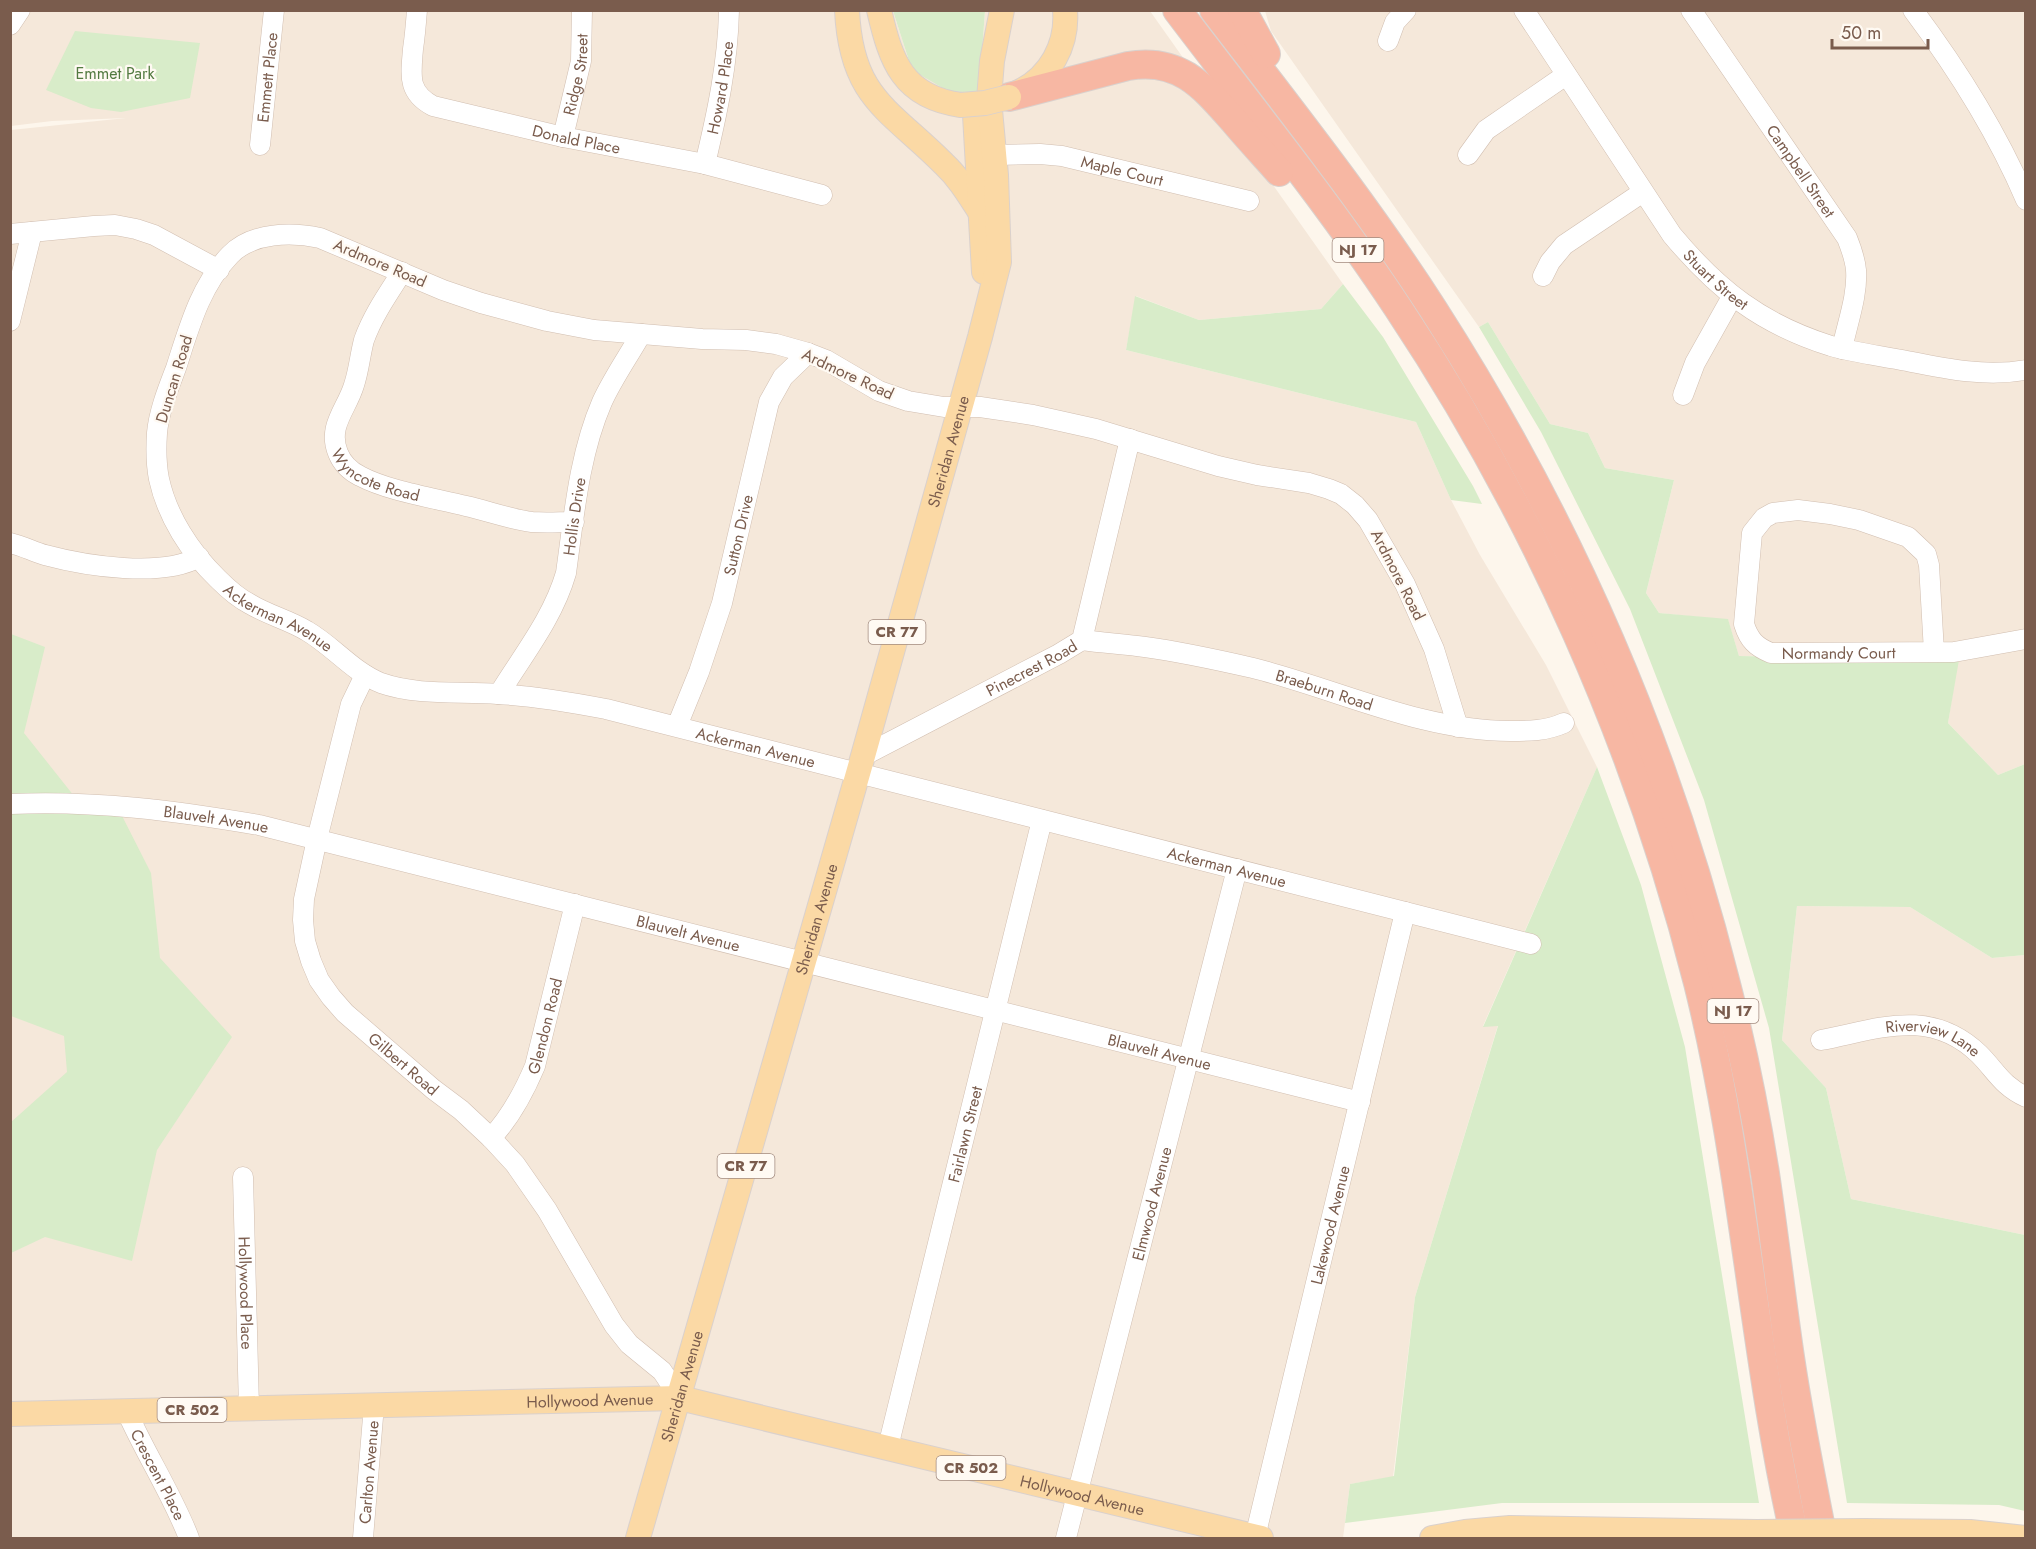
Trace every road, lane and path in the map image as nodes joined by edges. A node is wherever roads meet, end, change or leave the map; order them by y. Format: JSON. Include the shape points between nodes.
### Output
{"nodes":[{"id":1,"x":20,"y":10,"type":"edge"},
{"id":2,"x":274,"y":10,"type":"edge"},
{"id":3,"x":417,"y":10,"type":"edge"},
{"id":4,"x":582,"y":10,"type":"edge"},
{"id":5,"x":729,"y":10,"type":"edge"},
{"id":6,"x":847,"y":10,"type":"edge"},
{"id":7,"x":879,"y":10,"type":"edge"},
{"id":8,"x":988,"y":10,"type":"edge"},
{"id":9,"x":1002,"y":10,"type":"edge"},
{"id":10,"x":1065,"y":10,"type":"edge"},
{"id":11,"x":1178,"y":10,"type":"edge"},
{"id":12,"x":1214,"y":10,"type":"edge"},
{"id":13,"x":1242,"y":10,"type":"edge"},
{"id":14,"x":1406,"y":10,"type":"edge"},
{"id":15,"x":1524,"y":10,"type":"edge"},
{"id":16,"x":1691,"y":10,"type":"edge"},
{"id":17,"x":1913,"y":10,"type":"edge"},
{"id":18,"x":10,"y":25,"type":"edge"},
{"id":19,"x":1388,"y":41,"type":"dead end"},
{"id":20,"x":1566,"y":75,"type":"junction"},
{"id":21,"x":1009,"y":97,"type":"junction"},
{"id":22,"x":1310,"y":136,"type":"junction"},
{"id":23,"x":563,"y":137,"type":"junction"},
{"id":24,"x":260,"y":145,"type":"dead end"},
{"id":25,"x":926,"y":146,"type":"junction"},
{"id":26,"x":1468,"y":155,"type":"dead end"},
{"id":27,"x":986,"y":156,"type":"junction"},
{"id":28,"x":705,"y":164,"type":"junction"},
{"id":29,"x":1643,"y":192,"type":"junction"},
{"id":30,"x":822,"y":195,"type":"dead end"},
{"id":31,"x":2025,"y":200,"type":"edge"},
{"id":32,"x":1250,"y":201,"type":"dead end"},
{"id":33,"x":981,"y":214,"type":"junction"},
{"id":34,"x":32,"y":232,"type":"junction"},
{"id":35,"x":10,"y":234,"type":"edge"},
{"id":36,"x":1371,"y":269,"type":"junction"},
{"id":37,"x":219,"y":270,"type":"junction"},
{"id":38,"x":402,"y":272,"type":"junction"},
{"id":39,"x":1543,"y":276,"type":"dead end"},
{"id":40,"x":1732,"y":297,"type":"junction"},
{"id":41,"x":988,"y":301,"type":"junction"},
{"id":42,"x":10,"y":321,"type":"edge"},
{"id":43,"x":641,"y":334,"type":"junction"},
{"id":44,"x":1842,"y":349,"type":"junction"},
{"id":45,"x":808,"y":353,"type":"junction"},
{"id":46,"x":2025,"y":370,"type":"edge"},
{"id":47,"x":1683,"y":395,"type":"dead end"},
{"id":48,"x":959,"y":407,"type":"junction"},
{"id":49,"x":1130,"y":439,"type":"junction"},
{"id":50,"x":574,"y":522,"type":"junction"},
{"id":51,"x":10,"y":543,"type":"edge"},
{"id":52,"x":199,"y":557,"type":"junction"},
{"id":53,"x":2025,"y":639,"type":"edge"},
{"id":54,"x":1082,"y":640,"type":"junction"},
{"id":55,"x":1934,"y":652,"type":"junction"},
{"id":56,"x":365,"y":675,"type":"junction"},
{"id":57,"x":499,"y":694,"type":"junction"},
{"id":58,"x":1564,"y":723,"type":"dead end"},
{"id":59,"x":677,"y":726,"type":"junction"},
{"id":60,"x":1458,"y":728,"type":"junction"},
{"id":61,"x":860,"y":764,"type":"junction"},
{"id":62,"x":10,"y":804,"type":"edge"},
{"id":63,"x":1042,"y":820,"type":"junction"},
{"id":64,"x":317,"y":840,"type":"junction"},
{"id":65,"x":1237,"y":869,"type":"junction"},
{"id":66,"x":575,"y":904,"type":"junction"},
{"id":67,"x":1405,"y":912,"type":"junction"},
{"id":68,"x":1531,"y":944,"type":"dead end"},
{"id":69,"x":804,"y":962,"type":"junction"},
{"id":70,"x":995,"y":1010,"type":"junction"},
{"id":71,"x":1821,"y":1040,"type":"dead end"},
{"id":72,"x":1189,"y":1059,"type":"junction"},
{"id":73,"x":2025,"y":1097,"type":"edge"},
{"id":74,"x":1360,"y":1102,"type":"junction"},
{"id":75,"x":491,"y":1138,"type":"junction"},
{"id":76,"x":243,"y":1177,"type":"dead end"},
{"id":77,"x":680,"y":1398,"type":"junction"},
{"id":78,"x":374,"y":1406,"type":"junction"},
{"id":79,"x":249,"y":1408,"type":"junction"},
{"id":80,"x":128,"y":1412,"type":"junction"},
{"id":81,"x":10,"y":1414,"type":"edge"},
{"id":82,"x":888,"y":1448,"type":"junction"},
{"id":83,"x":1079,"y":1494,"type":"junction"},
{"id":84,"x":1792,"y":1530,"type":"edge"},
{"id":85,"x":1245,"y":1536,"type":"edge"},
{"id":86,"x":1445,"y":1537,"type":"edge"},
{"id":87,"x":189,"y":1539,"type":"edge"},
{"id":88,"x":363,"y":1539,"type":"edge"},
{"id":89,"x":638,"y":1539,"type":"edge"},
{"id":90,"x":1066,"y":1539,"type":"edge"},
{"id":91,"x":1823,"y":1539,"type":"edge"},
{"id":92,"x":2025,"y":1539,"type":"edge"}],
"edges":[{"from":1,"to":18,"type":"street"},
{"from":2,"to":24,"type":"street","name":"Emmett Place"},
{"from":3,"to":23,"type":"street","name":"Donald Place","via":[[410,72],[417,94],[424,101]]},
{"from":4,"to":23,"type":"street","name":"Ridge Street","via":[[581,61]]},
{"from":5,"to":28,"type":"street","name":"Howard Place","via":[[720,100]]},
{"from":6,"to":25,"type":"main road","via":[[850,45],[865,83],[886,112]]},
{"from":7,"to":21,"type":"main road","bridge":true,"via":[[897,66],[916,88],[939,100],[961,105]]},
{"from":8,"to":27,"type":"main road","name":"Sheridan Avenue","number":"CR 77","via":[[975,81],[975,121]]},
{"from":9,"to":27,"type":"main road","name":"Sheridan Avenue","number":"CR 77","via":[[990,80]]},
{"from":10,"to":21,"type":"main road","via":[[1063,37],[1051,65],[1037,81]]},
{"from":11,"to":36,"type":"highway","number":"NJ 17"},
{"from":12,"to":22,"type":"highway","number":"NJ 17"},
{"from":13,"to":22,"type":"highway"},
{"from":14,"to":19,"type":"street","via":[[1395,22]]},
{"from":15,"to":20,"type":"street","name":"Stuart Street"},
{"from":16,"to":44,"type":"street","name":"Campbell Street","via":[[1847,238],[1856,286]]},
{"from":17,"to":31,"type":"street","via":[[1972,94]]},
{"from":20,"to":26,"type":"street","via":[[1486,130]]},
{"from":20,"to":29,"type":"street","name":"Stuart Street"},
{"from":21,"to":36,"type":"highway","via":[[1139,64],[1163,66],[1188,75],[1206,89]]},
{"from":22,"to":91,"type":"highway","number":"NJ 17","via":[[1431,306],[1526,466],[1603,623],[1659,764],[1705,907],[1743,1058],[1765,1172],[1797,1404]]},
{"from":23,"to":28,"type":"street","name":"Donald Place"},
{"from":25,"to":27,"type":"main road","via":[[958,155]]},
{"from":25,"to":33,"type":"main road","via":[[952,172]]},
{"from":27,"to":32,"type":"street","name":"Maple Court","via":[[1062,156]]},
{"from":27,"to":33,"type":"main road","name":"Sheridan Avenue","number":"CR 77"},
{"from":27,"to":41,"type":"main road","name":"Sheridan Avenue","number":"CR 77","via":[[999,262]]},
{"from":28,"to":30,"type":"street","name":"Donald Place"},
{"from":29,"to":39,"type":"street","via":[[1563,246]]},
{"from":29,"to":40,"type":"street","name":"Stuart Street","via":[[1671,235]]},
{"from":33,"to":41,"type":"main road","name":"Sheridan Avenue","number":"CR 77"},
{"from":34,"to":35,"type":"street"},
{"from":34,"to":37,"type":"street","via":[[115,225],[136,229]]},
{"from":34,"to":42,"type":"street"},
{"from":36,"to":84,"type":"highway","number":"NJ 17","via":[[1471,425],[1537,547],[1612,717],[1660,851],[1698,984],[1724,1098],[1768,1398]]},
{"from":37,"to":38,"type":"street","name":"Ardmore Road","via":[[231,254],[247,244],[265,237],[303,234]]},
{"from":37,"to":52,"type":"street","name":"Duncan Road","via":[[199,302],[157,432],[158,468],[166,502]]},
{"from":38,"to":43,"type":"street","name":"Ardmore Road","via":[[471,300],[547,321]]},
{"from":38,"to":50,"type":"street","name":"Wyncote Road","via":[[372,320],[350,397],[338,417],[335,441],[344,464],[362,478],[405,492],[509,518]]},
{"from":40,"to":44,"type":"street","name":"Stuart Street","via":[[1797,334]]},
{"from":40,"to":47,"type":"street","via":[[1695,363]]},
{"from":41,"to":48,"type":"main road","name":"Sheridan Avenue","number":"CR 77"},
{"from":43,"to":45,"type":"street","name":"Ardmore Road","via":[[746,340]]},
{"from":43,"to":50,"type":"street","name":"Hollis Drive","via":[[615,376],[592,430]]},
{"from":44,"to":46,"type":"street","name":"Stuart Street","via":[[1956,371]]},
{"from":45,"to":48,"type":"street","name":"Ardmore Road","via":[[893,397]]},
{"from":45,"to":59,"type":"street","name":"Sutton Drive","via":[[783,377],[768,402],[722,603]]},
{"from":48,"to":49,"type":"street","name":"Ardmore Road","via":[[1033,415]]},
{"from":48,"to":61,"type":"main road","name":"Sheridan Avenue","number":"CR 77"},
{"from":49,"to":54,"type":"street","name":"Pinecrest Road"},
{"from":49,"to":60,"type":"street","name":"Ardmore Road","via":[[1218,466],[1309,483],[1341,494],[1355,505],[1377,533],[1405,584],[1434,649]]},
{"from":50,"to":57,"type":"street","name":"Hollis Drive","via":[[561,592]]},
{"from":51,"to":52,"type":"street","via":[[106,567],[176,566]]},
{"from":52,"to":56,"type":"street","name":"Ackerman Avenue","via":[[250,605],[308,631]]},
{"from":53,"to":55,"type":"street","name":"Normandy Court"},
{"from":54,"to":60,"type":"street","name":"Braeburn Road","via":[[1224,661]]},
{"from":54,"to":61,"type":"street","name":"Pinecrest Road"},
{"from":55,"to":55,"type":"street","name":"Normandy Court","via":[[1772,653],[1761,649],[1744,624],[1752,533],[1773,513],[1798,510],[1859,520],[1908,537],[1926,554],[1929,565]]},
{"from":56,"to":57,"type":"street","name":"Ackerman Avenue","via":[[397,687]]},
{"from":56,"to":64,"type":"street","name":"Gilbert Road","via":[[351,704]]},
{"from":57,"to":59,"type":"street","name":"Ackerman Avenue","via":[[555,699]]},
{"from":58,"to":60,"type":"street","name":"Braeburn Road","via":[[1550,730]]},
{"from":59,"to":61,"type":"street","name":"Ackerman Avenue"},
{"from":61,"to":63,"type":"street","name":"Ackerman Avenue"},
{"from":61,"to":69,"type":"main road","name":"Sheridan Avenue","number":"CR 77"},
{"from":62,"to":64,"type":"street","name":"Blauvelt Avenue","via":[[142,808],[259,825]]},
{"from":63,"to":65,"type":"street","name":"Ackerman Avenue"},
{"from":63,"to":70,"type":"street","name":"Fairlawn Street"},
{"from":64,"to":66,"type":"street","name":"Blauvelt Avenue"},
{"from":64,"to":75,"type":"street","name":"Gilbert Road","via":[[303,920],[305,941],[319,980],[345,1013]]},
{"from":65,"to":67,"type":"street","name":"Ackerman Avenue"},
{"from":65,"to":72,"type":"street","name":"Elmwood Avenue"},
{"from":66,"to":69,"type":"street","name":"Blauvelt Avenue"},
{"from":66,"to":75,"type":"street","name":"Glendon Road","via":[[535,1066],[514,1109]]},
{"from":67,"to":68,"type":"street","name":"Ackerman Avenue"},
{"from":67,"to":74,"type":"street","name":"Lakewood Avenue"},
{"from":69,"to":70,"type":"street","name":"Blauvelt Avenue"},
{"from":69,"to":77,"type":"main road","name":"Sheridan Avenue","number":"CR 77"},
{"from":70,"to":72,"type":"street","name":"Blauvelt Avenue"},
{"from":70,"to":82,"type":"street","name":"Fairlawn Street"},
{"from":71,"to":73,"type":"street","name":"Riverview Lane","via":[[1897,1025],[1932,1027],[1961,1040],[1978,1053],[2010,1090]]},
{"from":72,"to":74,"type":"street","name":"Blauvelt Avenue"},
{"from":72,"to":83,"type":"street","name":"Elmwood Avenue"},
{"from":74,"to":85,"type":"street","name":"Lakewood Avenue"},
{"from":75,"to":77,"type":"street","name":"Gilbert Road","via":[[536,1192],[614,1325],[629,1344],[662,1371]]},
{"from":76,"to":79,"type":"street","name":"Hollywood Place"},
{"from":77,"to":78,"type":"main road","name":"Hollywood Avenue","number":"CR 502"},
{"from":77,"to":82,"type":"main road","name":"Hollywood Avenue","number":"CR 502"},
{"from":77,"to":89,"type":"main road","name":"Sheridan Avenue","number":"CR 77"},
{"from":78,"to":79,"type":"main road","name":"Hollywood Avenue","number":"CR 502"},
{"from":78,"to":88,"type":"street","name":"Carlton Avenue"},
{"from":79,"to":80,"type":"main road","name":"Hollywood Avenue","number":"CR 502"},
{"from":80,"to":81,"type":"main road","name":"Hollywood Avenue","number":"CR 502"},
{"from":80,"to":87,"type":"street","name":"Crescent Place"},
{"from":82,"to":83,"type":"main road","name":"Hollywood Avenue","number":"CR 502"},
{"from":83,"to":85,"type":"main road","name":"Hollywood Avenue","number":"CR 502"},
{"from":83,"to":90,"type":"street","name":"Elmwood Avenue"},
{"from":86,"to":92,"type":"main road","bridge":true,"via":[[1510,1528],[1970,1532]]}]}
